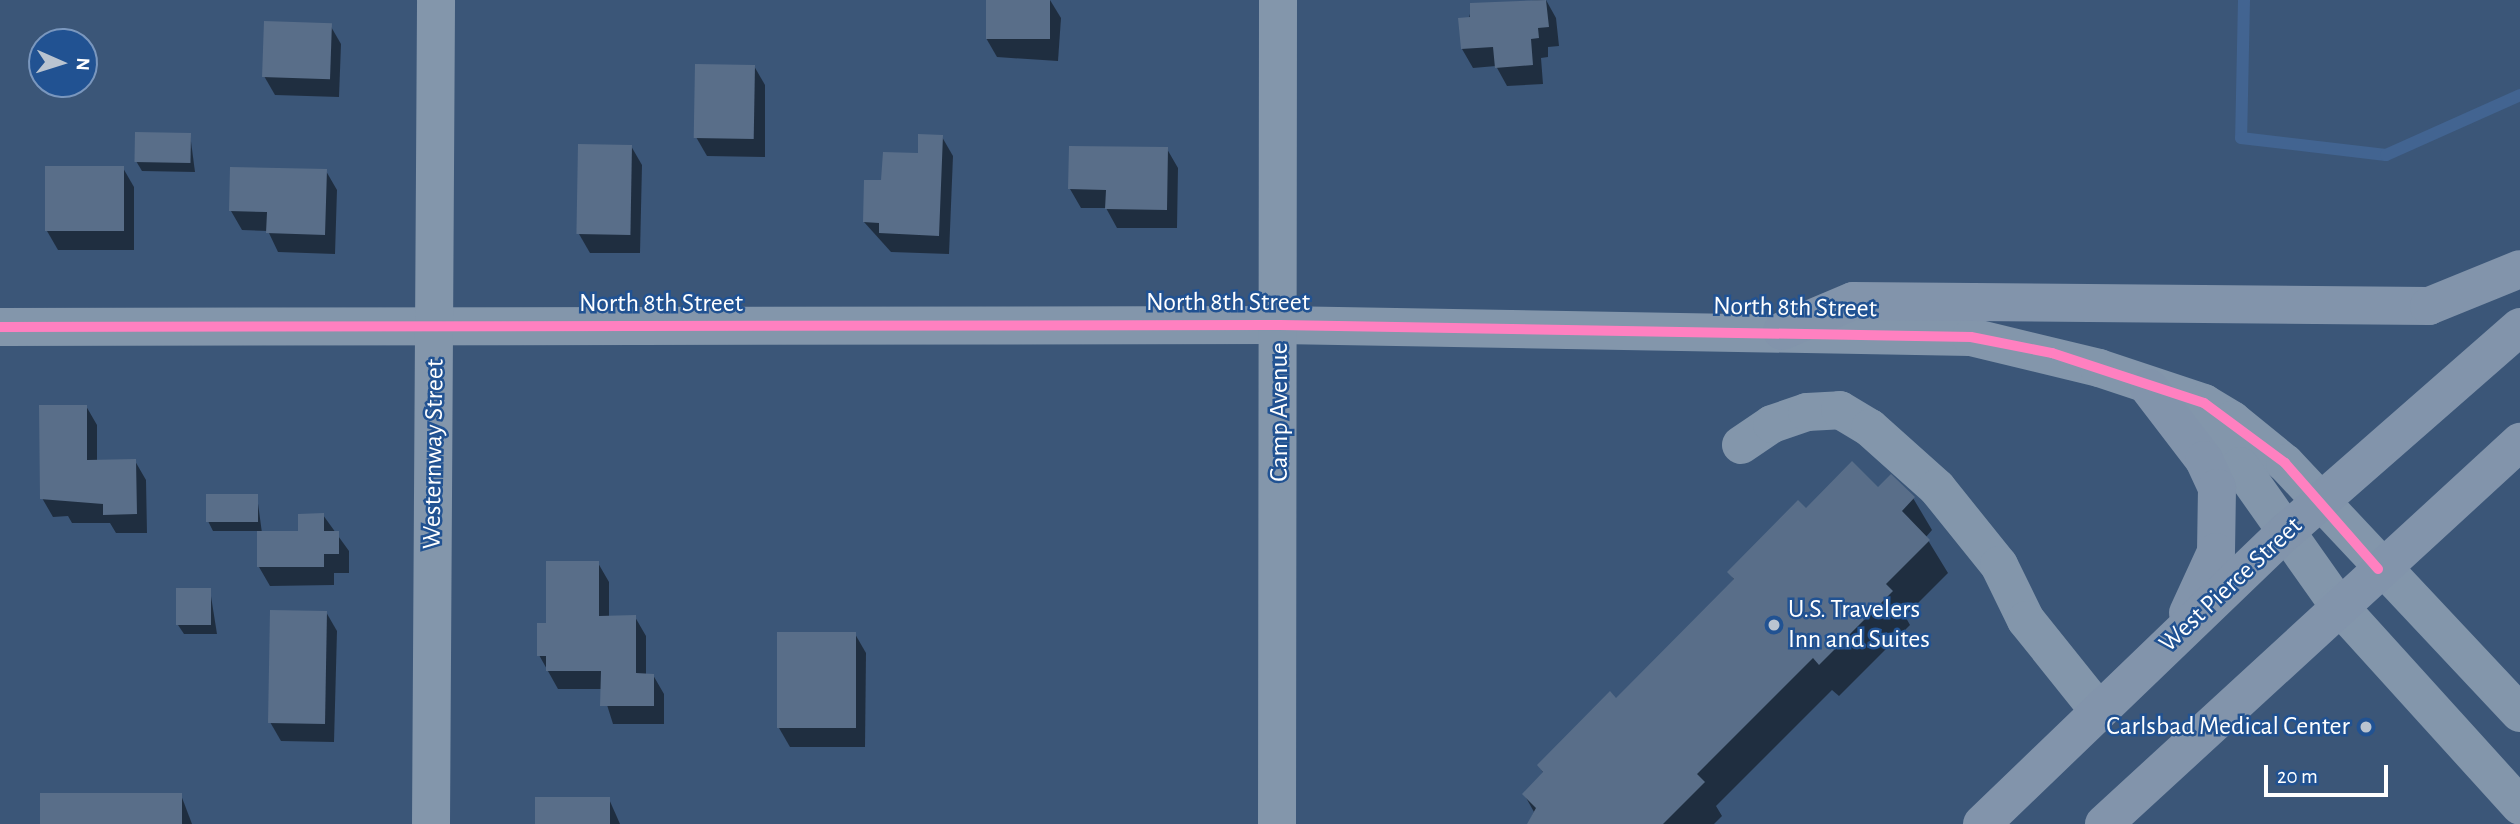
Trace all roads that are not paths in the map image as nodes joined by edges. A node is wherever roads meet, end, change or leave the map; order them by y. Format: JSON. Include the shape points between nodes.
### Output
{"nodes":[{"id":1,"x":436,"y":0,"type":"edge"},
{"id":2,"x":1278,"y":0,"type":"edge"},
{"id":3,"x":2520,"y":270,"type":"edge"},
{"id":4,"x":1280,"y":325,"type":"junction"},
{"id":5,"x":0,"y":327,"type":"edge"},
{"id":6,"x":435,"y":327,"type":"junction"},
{"id":7,"x":2520,"y":327,"type":"edge"},
{"id":8,"x":1782,"y":331,"type":"junction"},
{"id":9,"x":2149,"y":388,"type":"junction"},
{"id":10,"x":2520,"y":442,"type":"edge"},
{"id":11,"x":1741,"y":445,"type":"dead end"},
{"id":12,"x":2320,"y":502,"type":"junction"},
{"id":13,"x":2288,"y":530,"type":"junction"},
{"id":14,"x":2378,"y":569,"type":"junction"},
{"id":15,"x":2338,"y":605,"type":"junction"},
{"id":16,"x":2176,"y":637,"type":"junction"},
{"id":17,"x":2098,"y":710,"type":"junction"},
{"id":18,"x":2520,"y":713,"type":"edge"},
{"id":19,"x":2520,"y":806,"type":"edge"},
{"id":20,"x":430,"y":824,"type":"edge"},
{"id":21,"x":1277,"y":824,"type":"edge"},
{"id":22,"x":1982,"y":824,"type":"edge"},
{"id":23,"x":2104,"y":824,"type":"edge"}],
"edges":[{"from":1,"to":6,"type":"street","name":"Westernway Street"},
{"from":2,"to":4,"type":"street","name":"Camp Avenue"},
{"from":3,"to":8,"type":"highway","via":[[2429,306],[1853,301]]},
{"from":4,"to":6,"type":"street","name":"North 8th Street"},
{"from":4,"to":8,"type":"street","name":"North 8th Street"},
{"from":4,"to":21,"type":"street","name":"Camp Avenue"},
{"from":5,"to":6,"type":"street","name":"North 8th Street"},
{"from":6,"to":20,"type":"street","name":"Westernway Street"},
{"from":7,"to":12,"type":"highway","name":"West Pierce Street"},
{"from":8,"to":9,"type":"street","name":"North 8th Street","via":[[1971,337],[2052,353]]},
{"from":9,"to":12,"type":"street","name":"North 8th Street","via":[[2204,403],[2231,420]]},
{"from":9,"to":13,"type":"street","name":"North 8th Street","via":[[2210,433]]},
{"from":9,"to":16,"type":"highway","via":[[2204,460],[2217,488],[2216,552]]},
{"from":10,"to":14,"type":"highway"},
{"from":11,"to":17,"type":"street","via":[[1772,424],[1807,412],[1840,410],[1871,428],[1937,488],[1991,555],[2026,620]]},
{"from":12,"to":13,"type":"highway","name":"West Pierce Street"},
{"from":12,"to":14,"type":"street","name":"North 8th Street"},
{"from":13,"to":15,"type":"street","name":"North 8th Street"},
{"from":13,"to":16,"type":"highway","name":"West Pierce Street"},
{"from":14,"to":15,"type":"highway"},
{"from":14,"to":18,"type":"street","name":"North 8th Street"},
{"from":15,"to":19,"type":"street","name":"North 8th Street"},
{"from":15,"to":23,"type":"highway"},
{"from":16,"to":17,"type":"highway","name":"West Pierce Street"},
{"from":17,"to":22,"type":"highway","name":"West Pierce Street"}]}
